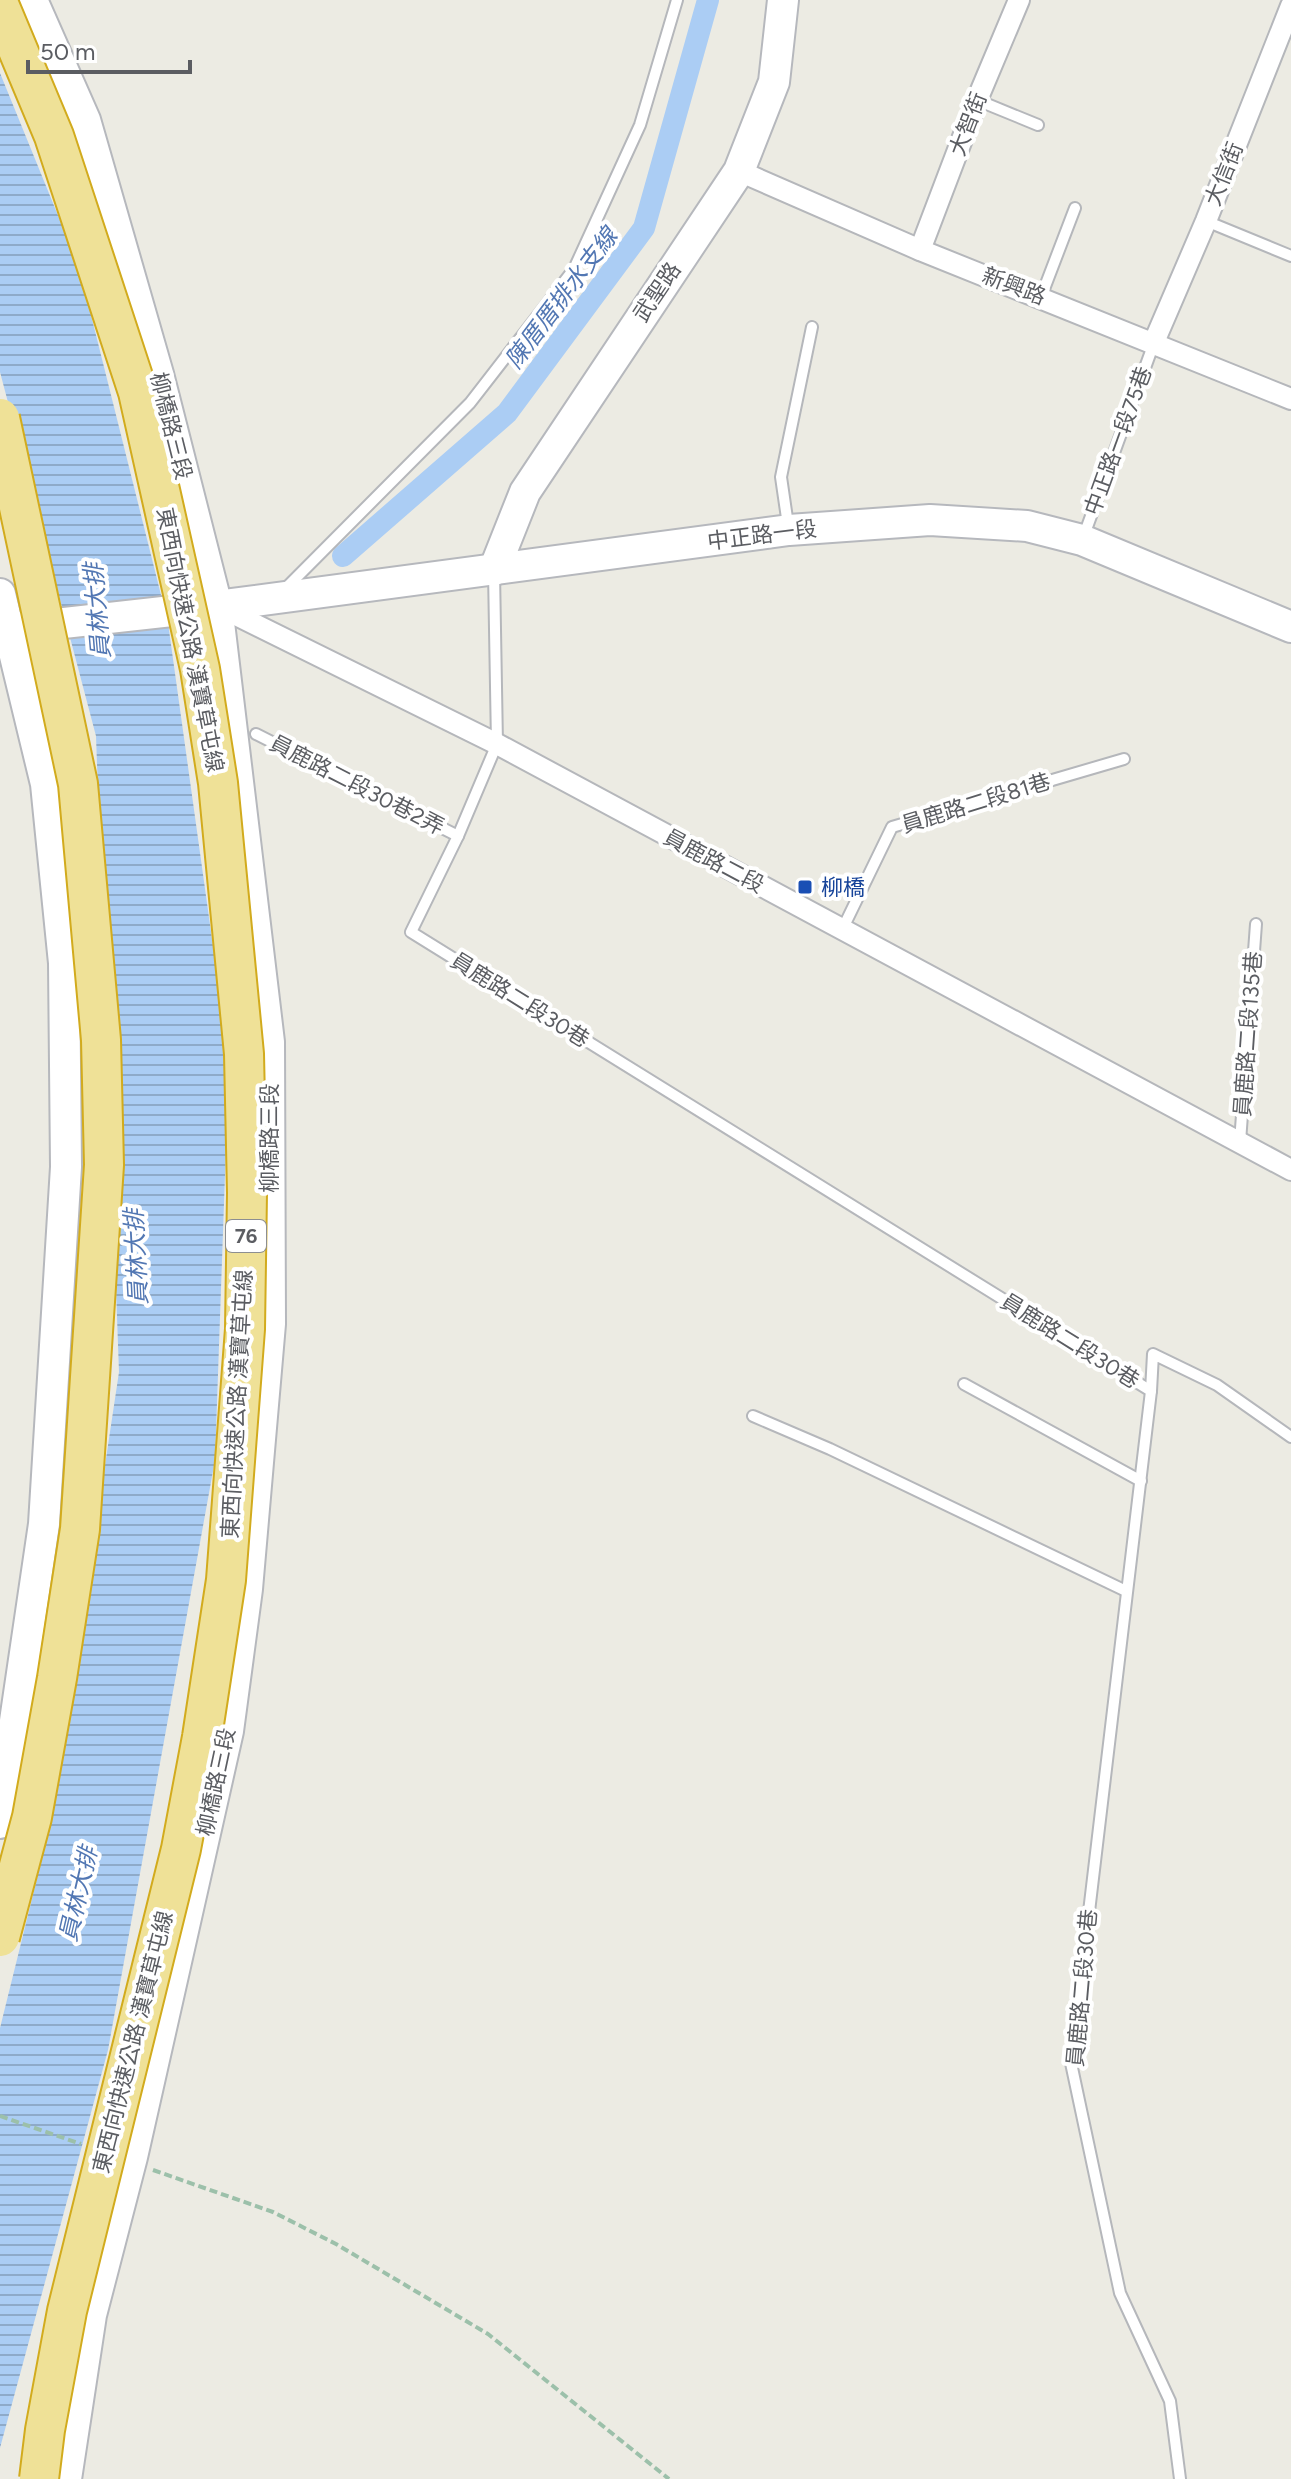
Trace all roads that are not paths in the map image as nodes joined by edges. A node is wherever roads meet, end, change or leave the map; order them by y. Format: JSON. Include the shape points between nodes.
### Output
{"nodes":[{"id":1,"x":32,"y":0,"type":"edge"},
{"id":2,"x":677,"y":0,"type":"edge"},
{"id":3,"x":783,"y":0,"type":"edge"},
{"id":4,"x":1019,"y":0,"type":"edge"},
{"id":5,"x":1291,"y":6,"type":"edge"},
{"id":6,"x":0,"y":7,"type":"edge"},
{"id":7,"x":977,"y":100,"type":"junction"},
{"id":8,"x":1038,"y":125,"type":"dead end"},
{"id":9,"x":739,"y":171,"type":"junction"},
{"id":10,"x":1075,"y":208,"type":"dead end"},
{"id":11,"x":1206,"y":221,"type":"junction"},
{"id":12,"x":920,"y":250,"type":"junction"},
{"id":13,"x":1291,"y":256,"type":"edge"},
{"id":14,"x":1041,"y":297,"type":"junction"},
{"id":15,"x":812,"y":327,"type":"dead end"},
{"id":16,"x":1154,"y":342,"type":"junction"},
{"id":17,"x":1291,"y":399,"type":"edge"},
{"id":18,"x":0,"y":418,"type":"edge"},
{"id":19,"x":789,"y":530,"type":"junction"},
{"id":20,"x":1082,"y":540,"type":"junction"},
{"id":21,"x":494,"y":570,"type":"junction"},
{"id":22,"x":0,"y":594,"type":"edge"},
{"id":23,"x":278,"y":596,"type":"junction"},
{"id":24,"x":217,"y":606,"type":"junction"},
{"id":25,"x":1291,"y":627,"type":"edge"},
{"id":26,"x":4,"y":630,"type":"edge"},
{"id":27,"x":256,"y":734,"type":"dead end"},
{"id":28,"x":497,"y":744,"type":"junction"},
{"id":29,"x":1124,"y":759,"type":"dead end"},
{"id":30,"x":458,"y":836,"type":"junction"},
{"id":31,"x":1256,"y":924,"type":"dead end"},
{"id":32,"x":842,"y":930,"type":"junction"},
{"id":33,"x":1240,"y":1143,"type":"junction"},
{"id":34,"x":1291,"y":1170,"type":"edge"},
{"id":35,"x":964,"y":1384,"type":"dead end"},
{"id":36,"x":1151,"y":1391,"type":"junction"},
{"id":37,"x":753,"y":1416,"type":"dead end"},
{"id":38,"x":1291,"y":1437,"type":"edge"},
{"id":39,"x":1141,"y":1481,"type":"junction"},
{"id":40,"x":1126,"y":1591,"type":"junction"},
{"id":41,"x":0,"y":1823,"type":"edge"},
{"id":42,"x":0,"y":1937,"type":"edge"},
{"id":43,"x":39,"y":2479,"type":"edge"},
{"id":44,"x":66,"y":2479,"type":"edge"},
{"id":45,"x":1180,"y":2479,"type":"edge"}],
"edges":[{"from":1,"to":24,"type":"main road","name":"柳橋路三段","via":[[85,120]]},
{"from":2,"to":23,"type":"lane","via":[[640,125],[574,269],[470,403]]},
{"from":3,"to":9,"type":"main road","name":"武聖路","via":[[774,82]]},
{"from":4,"to":7,"type":"street","name":"大智街"},
{"from":5,"to":11,"type":"street","name":"大信街"},
{"from":6,"to":43,"type":"highway","name":"東西向快速公路 漢寶草屯線","number":"76","bridge":true,"via":[[54,136],[138,392],[200,669],[218,783],[244,1054],[247,1193],[245,1329],[226,1580],[202,1737],[181,1849],[67,2311]]},
{"from":7,"to":8,"type":"lane"},
{"from":7,"to":12,"type":"street","name":"大智街"},
{"from":9,"to":12,"type":"street","name":"新興路"},
{"from":9,"to":21,"type":"main road","name":"武聖路","via":[[525,492]]},
{"from":10,"to":14,"type":"lane"},
{"from":11,"to":13,"type":"lane"},
{"from":11,"to":16,"type":"street","name":"大信街"},
{"from":12,"to":14,"type":"street","name":"新興路"},
{"from":14,"to":16,"type":"street","name":"新興路"},
{"from":15,"to":19,"type":"lane","via":[[781,477]]},
{"from":16,"to":17,"type":"street","name":"新興路"},
{"from":16,"to":20,"type":"lane","name":"中正路一段75巷"},
{"from":18,"to":42,"type":"highway","bridge":true,"via":[[78,784],[101,1040],[104,1165],[80,1529],[32,1817]]},
{"from":19,"to":20,"type":"main road","name":"中正路一段","via":[[930,520],[1027,526]]},
{"from":19,"to":21,"type":"main road","name":"中正路一段"},
{"from":20,"to":25,"type":"main road","name":"中正路一段"},
{"from":21,"to":23,"type":"main road","name":"中正路一段"},
{"from":21,"to":28,"type":"lane","name":"員鹿路二段30巷"},
{"from":22,"to":26,"type":"main road"},
{"from":23,"to":24,"type":"main road","name":"中正路一段"},
{"from":24,"to":26,"type":"main road","name":"中正路一段"},
{"from":24,"to":28,"type":"street","name":"員鹿路二段"},
{"from":24,"to":44,"type":"main road","name":"柳橋路三段","via":[[269,1042],[270,1324],[247,1589],[228,1731],[91,2315]]},
{"from":26,"to":41,"type":"main road","via":[[46,784],[64,963],[66,1167],[44,1524]]},
{"from":27,"to":30,"type":"lane","name":"員鹿路二段30巷2弄"},
{"from":28,"to":30,"type":"lane","name":"員鹿路二段30巷"},
{"from":28,"to":32,"type":"street","name":"員鹿路二段"},
{"from":29,"to":32,"type":"lane","name":"員鹿路二段81巷","via":[[892,827]]},
{"from":30,"to":36,"type":"lane","name":"員鹿路二段30巷","via":[[411,932]]},
{"from":31,"to":33,"type":"lane","name":"員鹿路二段135巷"},
{"from":32,"to":33,"type":"street","name":"員鹿路二段"},
{"from":33,"to":34,"type":"street","name":"員鹿路二段"},
{"from":35,"to":39,"type":"lane"},
{"from":36,"to":38,"type":"lane","via":[[1153,1354],[1217,1385]]},
{"from":36,"to":39,"type":"lane","name":"員鹿路二段30巷"},
{"from":37,"to":40,"type":"lane"},
{"from":39,"to":40,"type":"lane","name":"員鹿路二段30巷"},
{"from":40,"to":45,"type":"lane","name":"員鹿路二段30巷","via":[[1071,2063],[1120,2293],[1170,2401]]}]}
